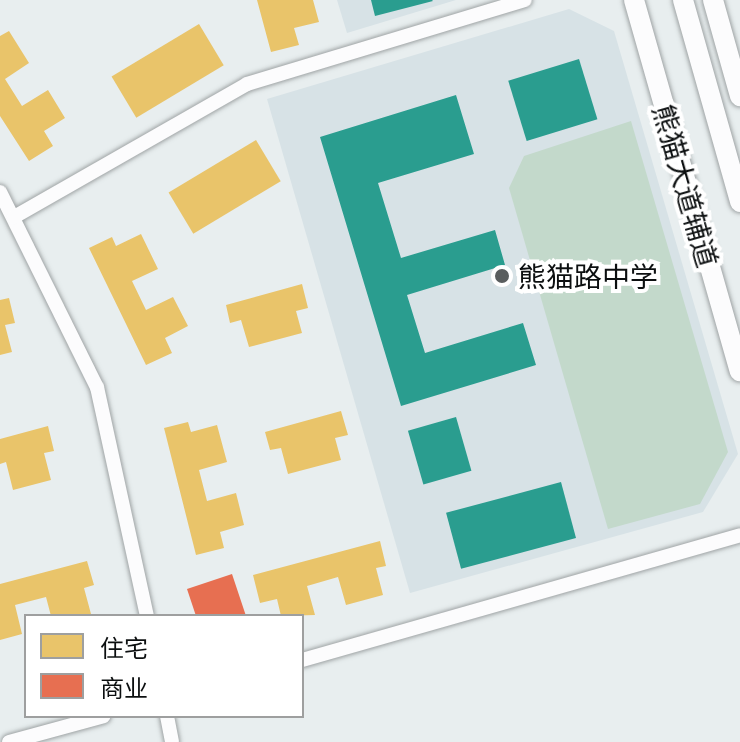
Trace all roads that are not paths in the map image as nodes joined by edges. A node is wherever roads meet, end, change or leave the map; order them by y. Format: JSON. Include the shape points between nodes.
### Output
{"nodes":[{"id":1,"x":525,"y":0,"type":"edge"},
{"id":2,"x":634,"y":0,"type":"edge"},
{"id":3,"x":683,"y":0,"type":"edge"},
{"id":4,"x":713,"y":0,"type":"edge"},
{"id":5,"x":740,"y":96,"type":"edge"},
{"id":6,"x":0,"y":192,"type":"edge"},
{"id":7,"x":740,"y":202,"type":"edge"},
{"id":8,"x":14,"y":217,"type":"junction"},
{"id":9,"x":740,"y":371,"type":"edge"},
{"id":10,"x":740,"y":535,"type":"edge"},
{"id":11,"x":147,"y":614,"type":"edge"},
{"id":12,"x":304,"y":659,"type":"edge"},
{"id":13,"x":97,"y":718,"type":"edge"},
{"id":14,"x":167,"y":718,"type":"edge"},
{"id":15,"x":9,"y":742,"type":"edge"},
{"id":16,"x":172,"y":742,"type":"edge"}],
"edges":[{"from":1,"to":8,"type":"street","via":[[247,84]]},
{"from":2,"to":9,"type":"street","name":"熊猫大道辅道"},
{"from":3,"to":7,"type":"street"},
{"from":4,"to":5,"type":"street"},
{"from":6,"to":8,"type":"street"},
{"from":8,"to":11,"type":"street","via":[[97,387]]},
{"from":10,"to":12,"type":"street"},
{"from":13,"to":15,"type":"street"},
{"from":14,"to":16,"type":"street"}]}
